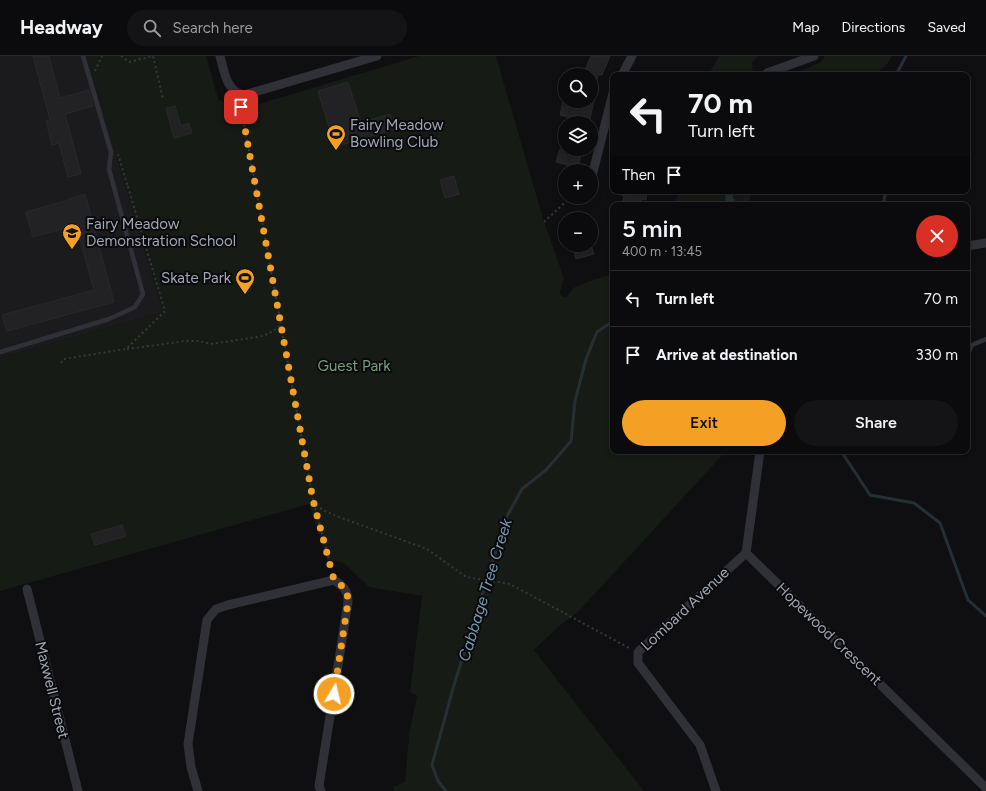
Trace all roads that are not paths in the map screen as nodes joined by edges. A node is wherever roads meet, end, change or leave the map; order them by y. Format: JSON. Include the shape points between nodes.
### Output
{"nodes":[{"id":1,"x":83,"y":56,"type":"edge"},
{"id":2,"x":220,"y":56,"type":"edge"},
{"id":3,"x":377,"y":56,"type":"edge"},
{"id":4,"x":632,"y":56,"type":"edge"},
{"id":5,"x":814,"y":56,"type":"edge"},
{"id":6,"x":624,"y":72,"type":"edge"},
{"id":7,"x":770,"y":72,"type":"edge"},
{"id":8,"x":610,"y":105,"type":"edge"},
{"id":9,"x":595,"y":164,"type":"edge"},
{"id":10,"x":986,"y":243,"type":"edge"},
{"id":11,"x":970,"y":246,"type":"edge"},
{"id":12,"x":986,"y":339,"type":"edge"},
{"id":13,"x":970,"y":349,"type":"edge"},
{"id":14,"x":0,"y":352,"type":"edge"},
{"id":15,"x":760,"y":454,"type":"edge"},
{"id":16,"x":746,"y":553,"type":"junction"},
{"id":17,"x":27,"y":589,"type":"dead end"},
{"id":18,"x":986,"y":788,"type":"edge"},
{"id":19,"x":78,"y":791,"type":"edge"},
{"id":20,"x":198,"y":791,"type":"edge"},
{"id":21,"x":321,"y":791,"type":"edge"},
{"id":22,"x":716,"y":791,"type":"edge"}],
"edges":[{"from":1,"to":14,"type":"lane","via":[[111,152],[109,169],[143,294],[135,307],[109,319]]},
{"from":2,"to":3,"type":"street","via":[[230,88],[244,95]]},
{"from":4,"to":6,"type":"street"},
{"from":5,"to":7,"type":"street"},
{"from":8,"to":9,"type":"street"},
{"from":10,"to":11,"type":"street"},
{"from":12,"to":13,"type":"lane","via":[[972,345]]},
{"from":15,"to":16,"type":"street"},
{"from":16,"to":18,"type":"street","name":"Hopewood Crescent"},
{"from":16,"to":22,"type":"street","name":"Lombard Avenue","via":[[638,652],[638,663],[700,745]]},
{"from":17,"to":19,"type":"street","name":"Maxwell Street"},
{"from":20,"to":21,"type":"street","via":[[188,744],[207,620],[216,609],[228,605],[334,580],[348,593],[348,602],[319,786]]}]}
